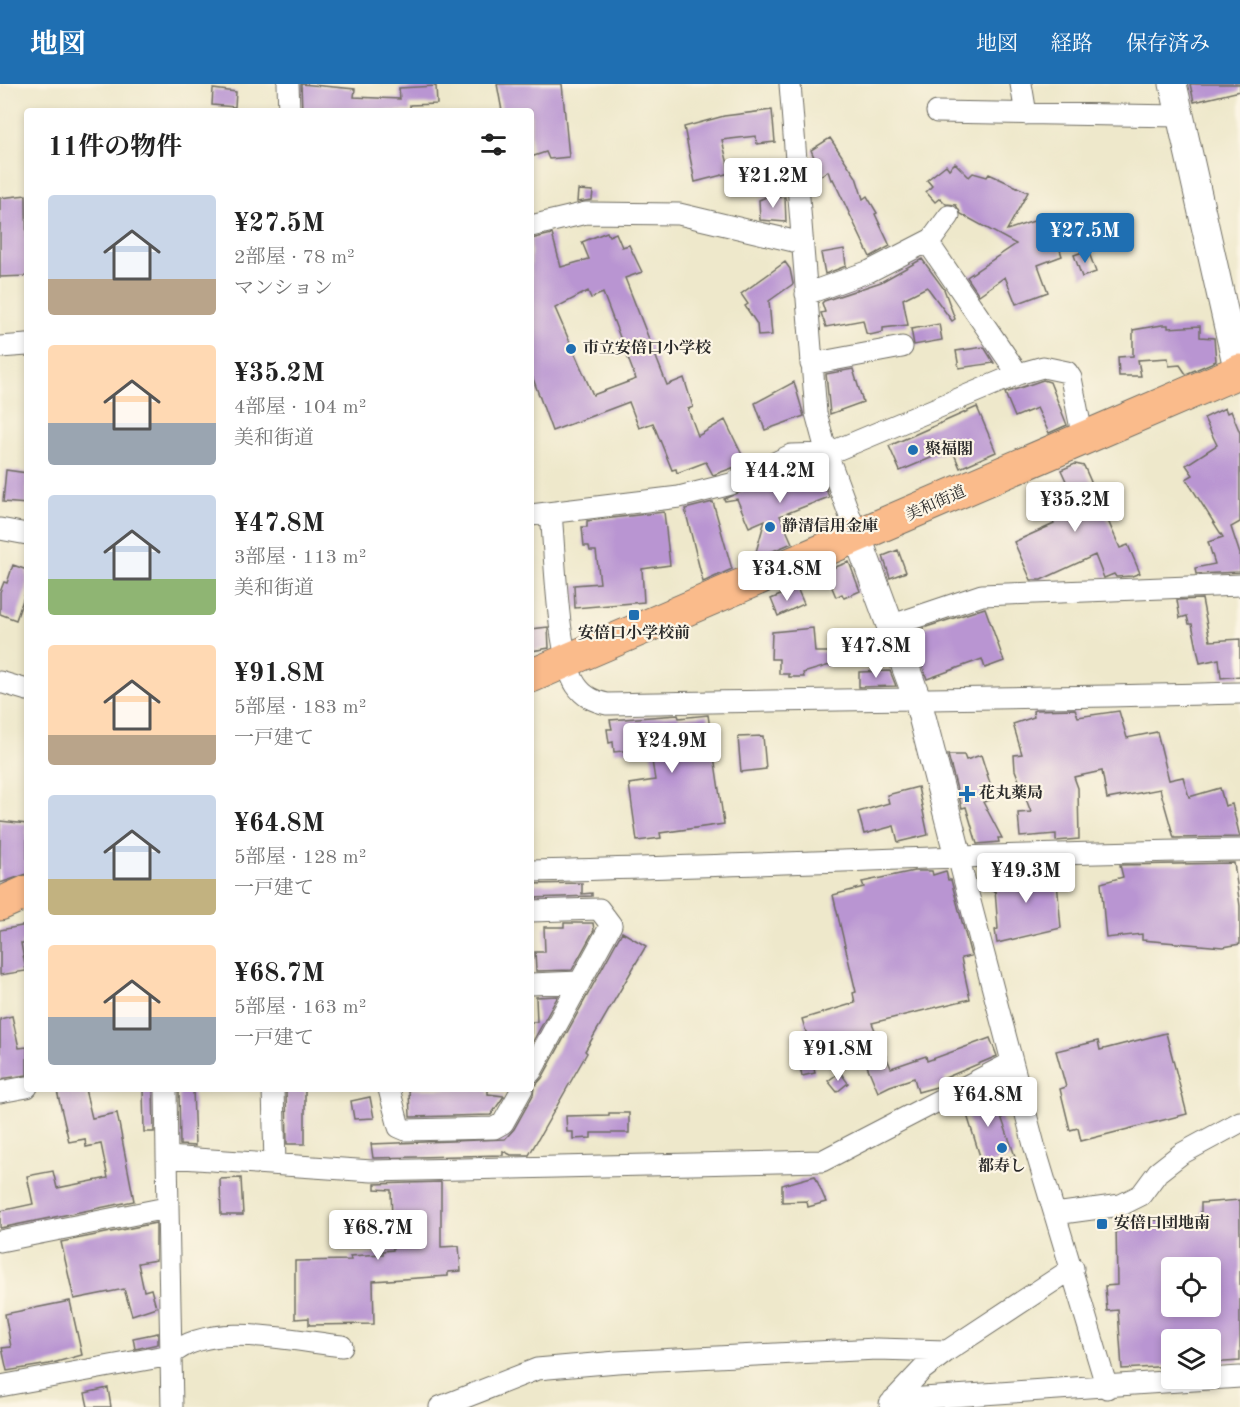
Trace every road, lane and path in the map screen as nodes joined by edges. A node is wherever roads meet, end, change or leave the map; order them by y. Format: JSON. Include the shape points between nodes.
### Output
{"nodes":[{"id":1,"x":288,"y":84,"type":"edge"},
{"id":2,"x":790,"y":84,"type":"edge"},
{"id":3,"x":1021,"y":84,"type":"edge"},
{"id":4,"x":1173,"y":84,"type":"edge"},
{"id":5,"x":289,"y":108,"type":"edge"},
{"id":6,"x":937,"y":112,"type":"dead end"},
{"id":7,"x":1026,"y":114,"type":"junction"},
{"id":8,"x":1180,"y":116,"type":"junction"},
{"id":9,"x":949,"y":216,"type":"dead end"},
{"id":10,"x":534,"y":225,"type":"edge"},
{"id":11,"x":932,"y":239,"type":"junction"},
{"id":12,"x":802,"y":243,"type":"junction"},
{"id":13,"x":806,"y":294,"type":"junction"},
{"id":14,"x":24,"y":345,"type":"edge"},
{"id":15,"x":0,"y":347,"type":"edge"},
{"id":16,"x":902,"y":348,"type":"dead end"},
{"id":17,"x":812,"y":364,"type":"junction"},
{"id":18,"x":1239,"y":371,"type":"edge"},
{"id":19,"x":1018,"y":374,"type":"junction"},
{"id":20,"x":1083,"y":439,"type":"junction"},
{"id":21,"x":827,"y":454,"type":"junction"},
{"id":22,"x":541,"y":514,"type":"edge"},
{"id":23,"x":0,"y":529,"type":"edge"},
{"id":24,"x":24,"y":533,"type":"edge"},
{"id":25,"x":858,"y":538,"type":"junction"},
{"id":26,"x":1240,"y":585,"type":"edge"},
{"id":27,"x":890,"y":626,"type":"junction"},
{"id":28,"x":565,"y":661,"type":"junction"},
{"id":29,"x":534,"y":675,"type":"edge"},
{"id":30,"x":0,"y":682,"type":"edge"},
{"id":31,"x":24,"y":689,"type":"edge"},
{"id":32,"x":1240,"y":693,"type":"edge"},
{"id":33,"x":918,"y":701,"type":"junction"},
{"id":34,"x":1240,"y":850,"type":"edge"},
{"id":35,"x":958,"y":856,"type":"junction"},
{"id":36,"x":534,"y":871,"type":"edge"},
{"id":37,"x":24,"y":893,"type":"edge"},
{"id":38,"x":0,"y":904,"type":"edge"},
{"id":39,"x":534,"y":911,"type":"edge"},
{"id":40,"x":580,"y":982,"type":"junction"},
{"id":41,"x":534,"y":984,"type":"edge"},
{"id":42,"x":534,"y":1060,"type":"edge"},
{"id":43,"x":1011,"y":1063,"type":"junction"},
{"id":44,"x":24,"y":1088,"type":"edge"},
{"id":45,"x":0,"y":1092,"type":"edge"},
{"id":46,"x":166,"y":1092,"type":"edge"},
{"id":47,"x":273,"y":1092,"type":"edge"},
{"id":48,"x":389,"y":1092,"type":"edge"},
{"id":49,"x":520,"y":1092,"type":"edge"},
{"id":50,"x":1240,"y":1122,"type":"edge"},
{"id":51,"x":167,"y":1157,"type":"junction"},
{"id":52,"x":275,"y":1164,"type":"junction"},
{"id":53,"x":166,"y":1208,"type":"junction"},
{"id":54,"x":1055,"y":1214,"type":"junction"},
{"id":55,"x":0,"y":1241,"type":"edge"},
{"id":56,"x":1073,"y":1268,"type":"junction"},
{"id":57,"x":342,"y":1346,"type":"dead end"},
{"id":58,"x":947,"y":1351,"type":"junction"},
{"id":59,"x":171,"y":1355,"type":"junction"},
{"id":60,"x":1240,"y":1377,"type":"edge"},
{"id":61,"x":0,"y":1386,"type":"edge"},
{"id":62,"x":1107,"y":1388,"type":"junction"},
{"id":63,"x":890,"y":1403,"type":"edge"},
{"id":64,"x":172,"y":1407,"type":"edge"},
{"id":65,"x":440,"y":1407,"type":"edge"}],
"edges":[{"from":1,"to":5,"type":"street"},
{"from":2,"to":12,"type":"street"},
{"from":3,"to":7,"type":"street"},
{"from":4,"to":8,"type":"street"},
{"from":6,"to":7,"type":"street"},
{"from":7,"to":8,"type":"street"},
{"from":8,"to":18,"type":"street"},
{"from":9,"to":11,"type":"street"},
{"from":10,"to":12,"type":"street","via":[[586,213],[679,214]]},
{"from":11,"to":13,"type":"street","via":[[870,271]]},
{"from":11,"to":19,"type":"street","via":[[931,247]]},
{"from":12,"to":13,"type":"street"},
{"from":13,"to":17,"type":"street"},
{"from":14,"to":15,"type":"street"},
{"from":16,"to":17,"type":"street"},
{"from":17,"to":21,"type":"street","via":[[816,413]]},
{"from":18,"to":20,"type":"main road","name":"美和街道"},
{"from":19,"to":20,"type":"street","via":[[1042,367],[1067,372]]},
{"from":19,"to":21,"type":"street"},
{"from":20,"to":25,"type":"main road","name":"美和街道"},
{"from":21,"to":22,"type":"street","via":[[791,455],[731,484],[679,498]]},
{"from":21,"to":25,"type":"street"},
{"from":22,"to":28,"type":"street"},
{"from":23,"to":24,"type":"street"},
{"from":25,"to":27,"type":"street"},
{"from":25,"to":28,"type":"main road","name":"美和街道"},
{"from":26,"to":27,"type":"street","via":[[982,595]]},
{"from":27,"to":33,"type":"street"},
{"from":28,"to":29,"type":"main road","name":"美和街道"},
{"from":28,"to":33,"type":"street","via":[[583,693],[607,704]]},
{"from":30,"to":31,"type":"street"},
{"from":32,"to":33,"type":"street"},
{"from":33,"to":35,"type":"street"},
{"from":34,"to":35,"type":"street"},
{"from":35,"to":36,"type":"street","via":[[850,863]]},
{"from":35,"to":43,"type":"street"},
{"from":37,"to":38,"type":"main road"},
{"from":39,"to":40,"type":"street","via":[[598,909],[611,925]]},
{"from":40,"to":41,"type":"street"},
{"from":40,"to":42,"type":"street"},
{"from":43,"to":52,"type":"street","via":[[822,1161],[372,1171]]},
{"from":43,"to":54,"type":"street"},
{"from":44,"to":45,"type":"street"},
{"from":46,"to":51,"type":"street"},
{"from":47,"to":52,"type":"street"},
{"from":48,"to":49,"type":"street","via":[[395,1122],[406,1130],[494,1128],[503,1123]]},
{"from":50,"to":54,"type":"street","via":[[1181,1154],[1158,1172],[1141,1195],[1121,1205]]},
{"from":51,"to":52,"type":"street"},
{"from":51,"to":53,"type":"street"},
{"from":53,"to":55,"type":"street"},
{"from":53,"to":59,"type":"street"},
{"from":54,"to":56,"type":"street"},
{"from":56,"to":58,"type":"street"},
{"from":56,"to":62,"type":"street"},
{"from":57,"to":59,"type":"street","via":[[223,1334],[183,1344]]},
{"from":58,"to":63,"type":"street"},
{"from":58,"to":65,"type":"street","via":[[877,1349],[617,1362],[537,1370]]},
{"from":59,"to":61,"type":"street"},
{"from":59,"to":64,"type":"street"},
{"from":60,"to":62,"type":"street"},
{"from":62,"to":63,"type":"street"}]}
